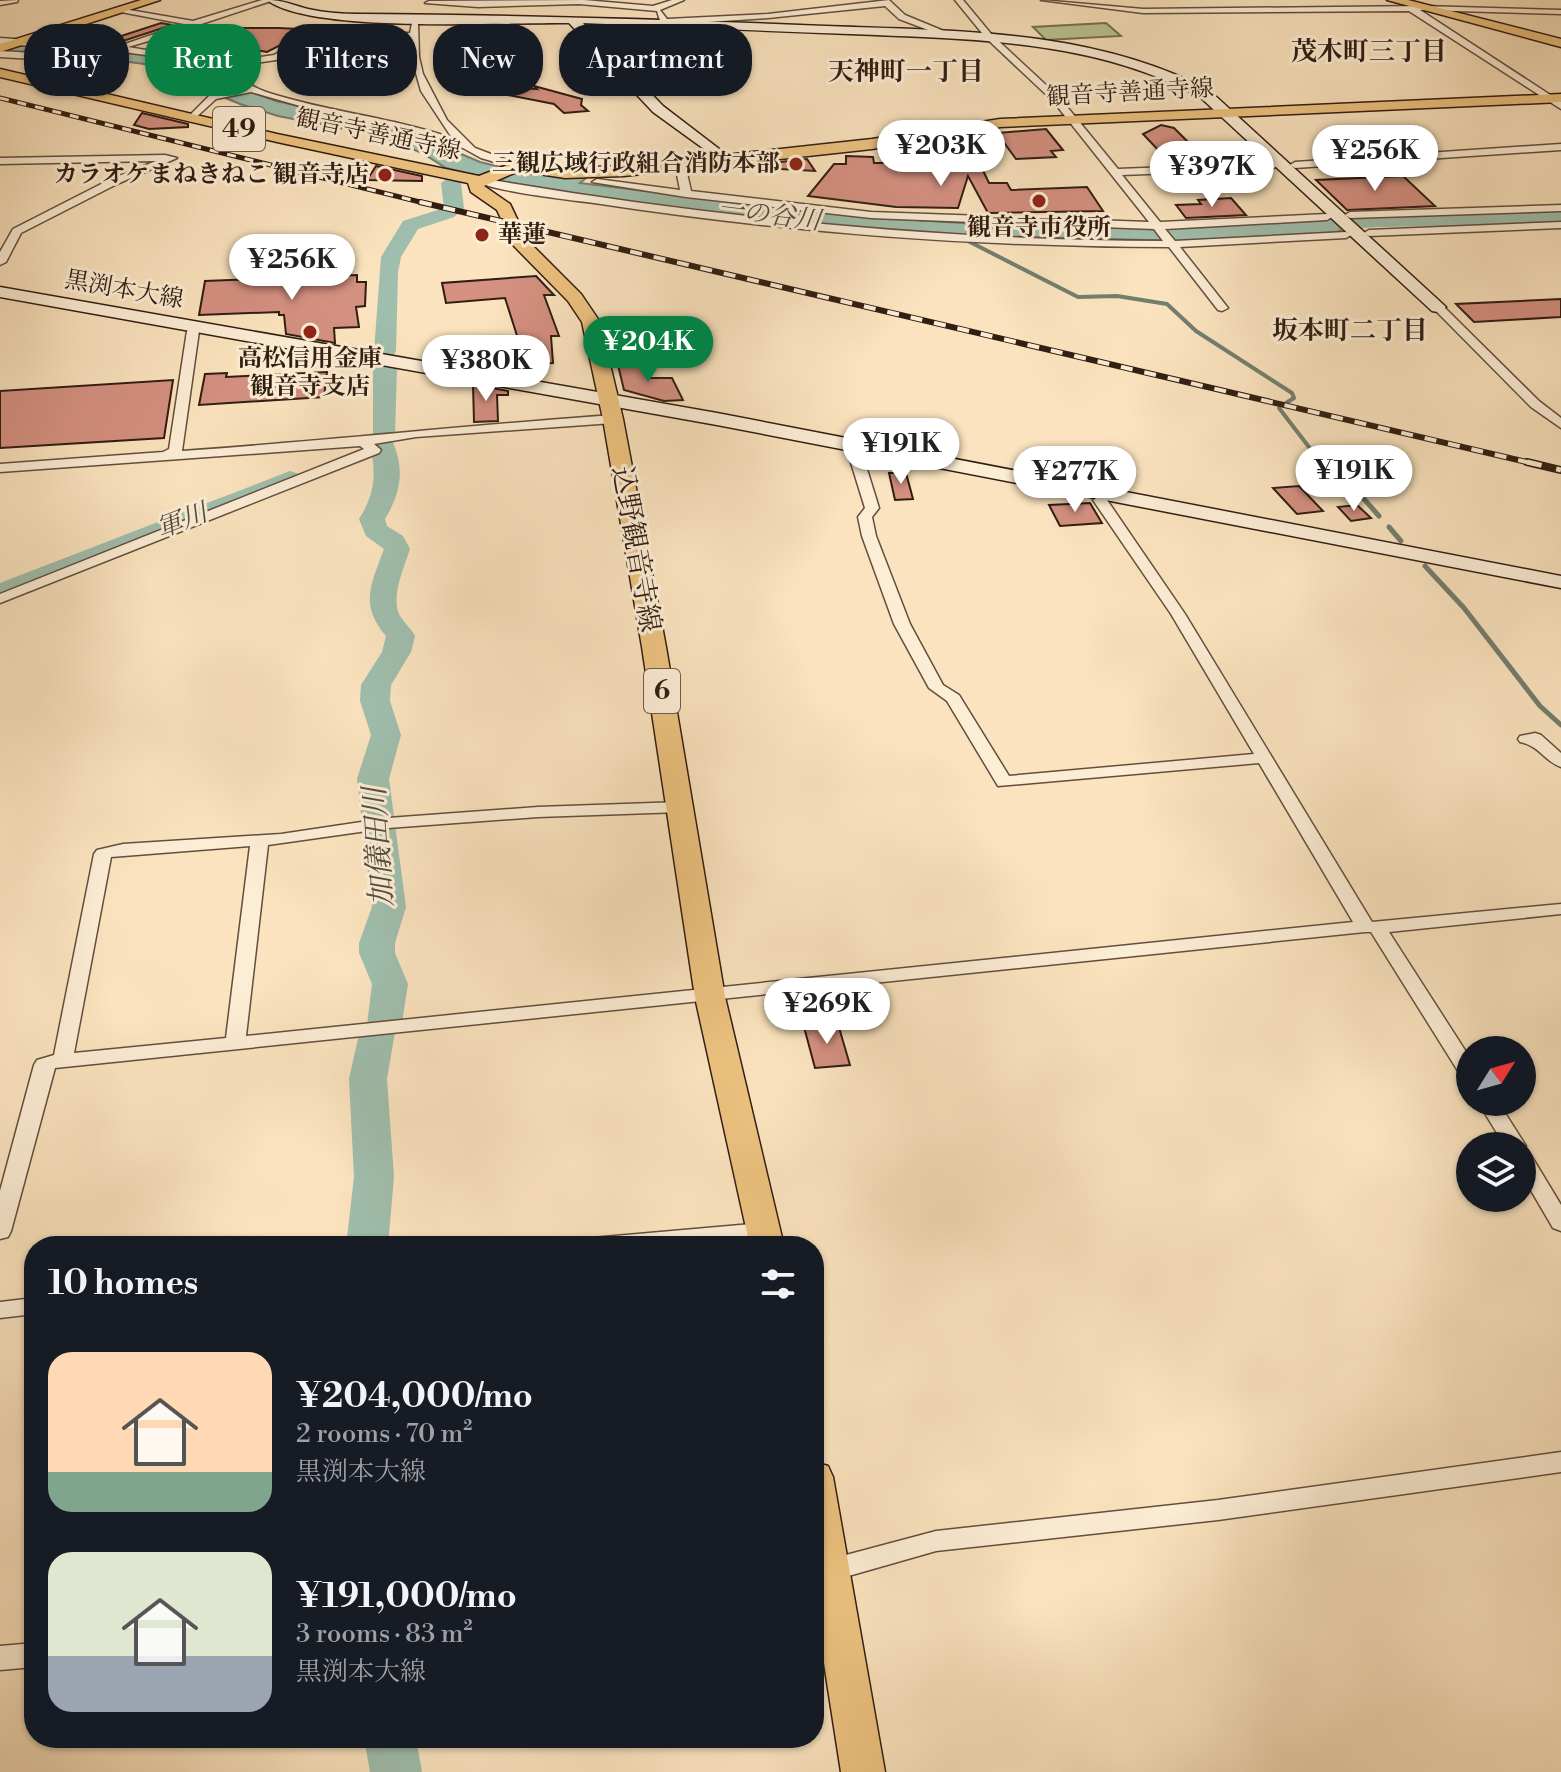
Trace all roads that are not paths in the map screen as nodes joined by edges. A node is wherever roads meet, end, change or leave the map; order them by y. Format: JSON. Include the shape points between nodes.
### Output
{"nodes":[{"id":1,"x":14,"y":0,"type":"edge"},
{"id":2,"x":154,"y":0,"type":"edge"},
{"id":3,"x":233,"y":0,"type":"edge"},
{"id":4,"x":271,"y":0,"type":"edge"},
{"id":5,"x":448,"y":0,"type":"edge"},
{"id":6,"x":680,"y":0,"type":"edge"},
{"id":7,"x":959,"y":0,"type":"edge"},
{"id":8,"x":1045,"y":0,"type":"edge"},
{"id":9,"x":1144,"y":0,"type":"edge"},
{"id":10,"x":1250,"y":0,"type":"edge"},
{"id":11,"x":1393,"y":0,"type":"edge"},
{"id":12,"x":885,"y":1,"type":"edge"},
{"id":13,"x":432,"y":2,"type":"edge"},
{"id":14,"x":0,"y":3,"type":"edge"},
{"id":15,"x":122,"y":6,"type":"edge"},
{"id":16,"x":1418,"y":8,"type":"junction"},
{"id":17,"x":654,"y":9,"type":"junction"},
{"id":18,"x":1109,"y":9,"type":"junction"},
{"id":19,"x":1361,"y":9,"type":"junction"},
{"id":20,"x":1561,"y":12,"type":"edge"},
{"id":21,"x":223,"y":13,"type":"junction"},
{"id":22,"x":418,"y":18,"type":"junction"},
{"id":23,"x":572,"y":19,"type":"junction"},
{"id":24,"x":192,"y":23,"type":"joint"},
{"id":25,"x":669,"y":23,"type":"junction"},
{"id":26,"x":417,"y":24,"type":"edge"},
{"id":27,"x":577,"y":24,"type":"edge"},
{"id":28,"x":947,"y":34,"type":"junction"},
{"id":29,"x":990,"y":38,"type":"junction"},
{"id":30,"x":0,"y":41,"type":"edge"},
{"id":31,"x":17,"y":43,"type":"junction"},
{"id":32,"x":24,"y":43,"type":"edge"},
{"id":33,"x":1561,"y":43,"type":"edge"},
{"id":34,"x":0,"y":51,"type":"edge"},
{"id":35,"x":24,"y":53,"type":"edge"},
{"id":36,"x":417,"y":62,"type":"edge"},
{"id":37,"x":0,"y":73,"type":"edge"},
{"id":38,"x":261,"y":92,"type":"edge"},
{"id":39,"x":218,"y":96,"type":"edge"},
{"id":40,"x":646,"y":96,"type":"edge"},
{"id":41,"x":1557,"y":101,"type":"edge"},
{"id":42,"x":1226,"y":112,"type":"junction"},
{"id":43,"x":192,"y":118,"type":"junction"},
{"id":44,"x":1075,"y":120,"type":"junction"},
{"id":45,"x":466,"y":146,"type":"junction"},
{"id":46,"x":1561,"y":147,"type":"edge"},
{"id":47,"x":722,"y":158,"type":"junction"},
{"id":48,"x":0,"y":161,"type":"edge"},
{"id":49,"x":680,"y":164,"type":"junction"},
{"id":50,"x":1295,"y":165,"type":"dead end"},
{"id":51,"x":1272,"y":166,"type":"dead end"},
{"id":52,"x":515,"y":168,"type":"junction"},
{"id":53,"x":1115,"y":172,"type":"junction"},
{"id":54,"x":482,"y":180,"type":"junction"},
{"id":55,"x":597,"y":182,"type":"dead end"},
{"id":56,"x":686,"y":194,"type":"junction"},
{"id":57,"x":1561,"y":208,"type":"edge"},
{"id":58,"x":664,"y":210,"type":"junction"},
{"id":59,"x":1339,"y":216,"type":"junction"},
{"id":60,"x":0,"y":225,"type":"edge"},
{"id":61,"x":1156,"y":225,"type":"junction"},
{"id":62,"x":1561,"y":225,"type":"edge"},
{"id":63,"x":26,"y":226,"type":"junction"},
{"id":64,"x":1357,"y":233,"type":"junction"},
{"id":65,"x":1171,"y":244,"type":"junction"},
{"id":66,"x":0,"y":262,"type":"edge"},
{"id":67,"x":0,"y":292,"type":"edge"},
{"id":68,"x":1438,"y":307,"type":"joint"},
{"id":69,"x":1222,"y":308,"type":"dead end"},
{"id":70,"x":193,"y":331,"type":"dead end"},
{"id":71,"x":1501,"y":365,"type":"junction"},
{"id":72,"x":610,"y":410,"type":"junction"},
{"id":73,"x":1561,"y":415,"type":"edge"},
{"id":74,"x":1561,"y":424,"type":"edge"},
{"id":75,"x":363,"y":442,"type":"junction"},
{"id":76,"x":855,"y":453,"type":"dead end"},
{"id":77,"x":165,"y":457,"type":"junction"},
{"id":78,"x":0,"y":468,"type":"edge"},
{"id":79,"x":1100,"y":500,"type":"dead end"},
{"id":80,"x":1561,"y":582,"type":"edge"},
{"id":81,"x":0,"y":599,"type":"edge"},
{"id":82,"x":1526,"y":739,"type":"dead end"},
{"id":83,"x":1263,"y":758,"type":"junction"},
{"id":84,"x":1561,"y":762,"type":"edge"},
{"id":85,"x":681,"y":807,"type":"junction"},
{"id":86,"x":260,"y":840,"type":"junction"},
{"id":87,"x":1561,"y":909,"type":"edge"},
{"id":88,"x":1371,"y":927,"type":"junction"},
{"id":89,"x":710,"y":997,"type":"junction"},
{"id":90,"x":235,"y":1045,"type":"junction"},
{"id":91,"x":1456,"y":1053,"type":"edge"},
{"id":92,"x":63,"y":1061,"type":"junction"},
{"id":93,"x":1536,"y":1181,"type":"edge"},
{"id":94,"x":1561,"y":1223,"type":"edge"},
{"id":95,"x":0,"y":1231,"type":"edge"},
{"id":96,"x":765,"y":1236,"type":"edge"},
{"id":97,"x":24,"y":1307,"type":"edge"},
{"id":98,"x":0,"y":1310,"type":"edge"},
{"id":99,"x":1561,"y":1462,"type":"edge"},
{"id":100,"x":824,"y":1556,"type":"edge"},
{"id":101,"x":24,"y":1656,"type":"edge"},
{"id":102,"x":0,"y":1658,"type":"edge"},
{"id":103,"x":863,"y":1772,"type":"edge"}],
"edges":[{"from":1,"to":14,"type":"street"},
{"from":2,"to":15,"type":"main road"},
{"from":3,"to":21,"type":"street"},
{"from":4,"to":21,"type":"street"},
{"from":4,"to":22,"type":"street","via":[[331,16]]},
{"from":5,"to":13,"type":"street"},
{"from":6,"to":17,"type":"street"},
{"from":7,"to":29,"type":"street"},
{"from":8,"to":18,"type":"street"},
{"from":9,"to":18,"type":"street"},
{"from":10,"to":19,"type":"street"},
{"from":11,"to":16,"type":"main road"},
{"from":12,"to":25,"type":"street"},
{"from":12,"to":28,"type":"street","via":[[902,17]]},
{"from":13,"to":17,"type":"street","via":[[579,2]]},
{"from":13,"to":22,"type":"street"},
{"from":15,"to":24,"type":"street"},
{"from":15,"to":31,"type":"main road"},
{"from":16,"to":19,"type":"street"},
{"from":16,"to":20,"type":"street"},
{"from":16,"to":33,"type":"main road"},
{"from":16,"to":41,"type":"street"},
{"from":17,"to":25,"type":"street"},
{"from":18,"to":19,"type":"street"},
{"from":21,"to":24,"type":"street"},
{"from":22,"to":23,"type":"street"},
{"from":22,"to":26,"type":"street"},
{"from":23,"to":25,"type":"street"},
{"from":23,"to":27,"type":"street"},
{"from":25,"to":28,"type":"street"},
{"from":28,"to":29,"type":"street"},
{"from":29,"to":42,"type":"street","via":[[1155,71],[1194,87]]},
{"from":29,"to":44,"type":"street"},
{"from":30,"to":31,"type":"street"},
{"from":31,"to":32,"type":"street"},
{"from":31,"to":34,"type":"main road"},
{"from":34,"to":35,"type":"street"},
{"from":36,"to":45,"type":"street","via":[[423,88]]},
{"from":37,"to":43,"type":"main road","name":"観音寺善通寺線","number":"49"},
{"from":38,"to":45,"type":"street","via":[[409,126]]},
{"from":39,"to":43,"type":"street"},
{"from":40,"to":47,"type":"street"},
{"from":41,"to":42,"type":"main road","name":"観音寺善通寺線"},
{"from":42,"to":44,"type":"main road","name":"観音寺善通寺線"},
{"from":42,"to":59,"type":"street"},
{"from":43,"to":54,"type":"main road","name":"観音寺善通寺線","number":"49"},
{"from":44,"to":47,"type":"main road","name":"観音寺善通寺線","via":[[985,125],[872,144]]},
{"from":44,"to":53,"type":"street"},
{"from":45,"to":52,"type":"street"},
{"from":46,"to":50,"type":"street"},
{"from":47,"to":49,"type":"main road","name":"観音寺善通寺線"},
{"from":48,"to":63,"type":"street","via":[[172,158]]},
{"from":49,"to":52,"type":"main road","name":"観音寺善通寺線","via":[[588,174]]},
{"from":49,"to":56,"type":"street"},
{"from":51,"to":53,"type":"street"},
{"from":52,"to":54,"type":"main road","name":"観音寺善通寺線"},
{"from":53,"to":61,"type":"street"},
{"from":54,"to":58,"type":"street"},
{"from":54,"to":72,"type":"main road","name":"込野観音寺線","number":"6","via":[[475,184],[477,189],[504,207],[520,242],[591,322]]},
{"from":55,"to":56,"type":"street"},
{"from":56,"to":58,"type":"street"},
{"from":56,"to":61,"type":"street","via":[[913,218]]},
{"from":57,"to":59,"type":"street"},
{"from":58,"to":65,"type":"street","via":[[927,236]]},
{"from":59,"to":61,"type":"street"},
{"from":59,"to":64,"type":"street"},
{"from":60,"to":63,"type":"street"},
{"from":61,"to":65,"type":"street"},
{"from":62,"to":64,"type":"street"},
{"from":63,"to":66,"type":"street","via":[[17,231]]},
{"from":64,"to":65,"type":"street"},
{"from":64,"to":68,"type":"street"},
{"from":65,"to":69,"type":"street"},
{"from":67,"to":72,"type":"street","name":"黒渕本大線"},
{"from":68,"to":71,"type":"street"},
{"from":70,"to":77,"type":"street","via":[[175,451]]},
{"from":71,"to":73,"type":"street"},
{"from":71,"to":74,"type":"street"},
{"from":72,"to":75,"type":"street"},
{"from":72,"to":80,"type":"street","name":"黒渕本大線"},
{"from":72,"to":85,"type":"main road","name":"込野観音寺線","number":"6"},
{"from":75,"to":77,"type":"street"},
{"from":75,"to":81,"type":"street","via":[[374,450]]},
{"from":76,"to":83,"type":"street","via":[[872,508],[865,517],[869,536],[902,624],[937,688],[953,698],[1004,782]]},
{"from":77,"to":78,"type":"street"},
{"from":79,"to":83,"type":"street","via":[[1178,614]]},
{"from":82,"to":84,"type":"street","via":[[1535,738]]},
{"from":83,"to":88,"type":"street"},
{"from":85,"to":86,"type":"street","via":[[380,824]]},
{"from":85,"to":89,"type":"main road","name":"込野観音寺線","number":"6"},
{"from":86,"to":90,"type":"street"},
{"from":86,"to":92,"type":"street","via":[[103,854]]},
{"from":87,"to":88,"type":"street"},
{"from":88,"to":89,"type":"street"},
{"from":88,"to":91,"type":"street"},
{"from":89,"to":90,"type":"street"},
{"from":89,"to":96,"type":"main road","name":"込野観音寺線","number":"6"},
{"from":90,"to":92,"type":"street"},
{"from":92,"to":95,"type":"street","via":[[44,1065]]},
{"from":93,"to":94,"type":"street"},
{"from":97,"to":98,"type":"street"},
{"from":99,"to":100,"type":"street","via":[[1218,1510]]},
{"from":100,"to":103,"type":"main road"},
{"from":101,"to":102,"type":"street"}]}
